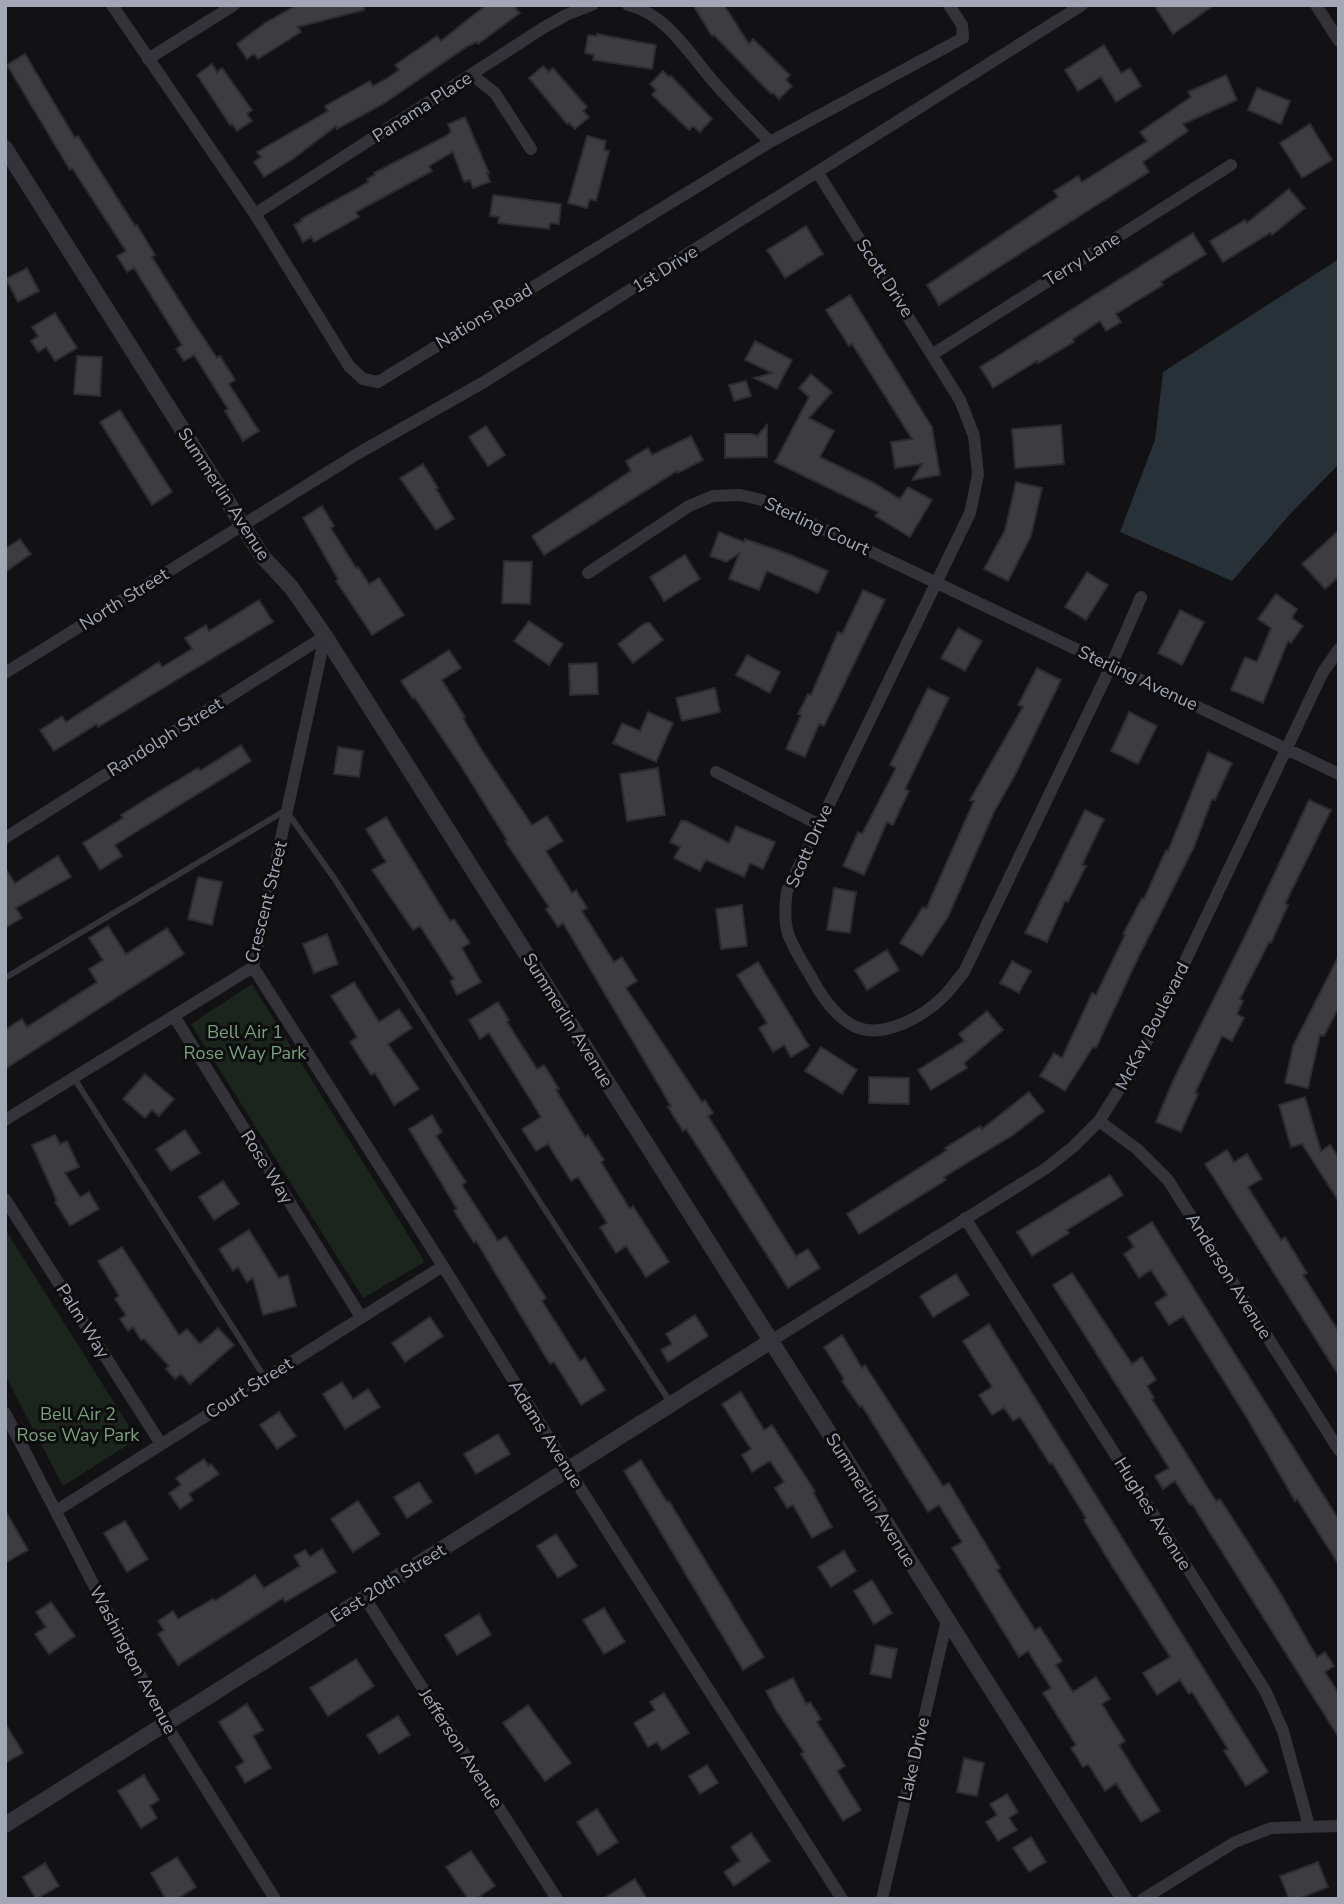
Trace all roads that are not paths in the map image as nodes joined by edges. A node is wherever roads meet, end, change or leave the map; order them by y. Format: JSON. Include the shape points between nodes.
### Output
{"nodes":[{"id":1,"x":112,"y":5,"type":"edge"},
{"id":2,"x":234,"y":5,"type":"edge"},
{"id":3,"x":592,"y":5,"type":"edge"},
{"id":4,"x":628,"y":5,"type":"edge"},
{"id":5,"x":949,"y":5,"type":"edge"},
{"id":6,"x":1082,"y":5,"type":"edge"},
{"id":7,"x":1317,"y":5,"type":"edge"},
{"id":8,"x":1339,"y":41,"type":"edge"},
{"id":9,"x":148,"y":59,"type":"junction"},
{"id":10,"x":472,"y":75,"type":"junction"},
{"id":11,"x":770,"y":142,"type":"junction"},
{"id":12,"x":531,"y":149,"type":"dead end"},
{"id":13,"x":6,"y":150,"type":"edge"},
{"id":14,"x":1231,"y":165,"type":"dead end"},
{"id":15,"x":818,"y":173,"type":"junction"},
{"id":16,"x":256,"y":214,"type":"junction"},
{"id":17,"x":933,"y":354,"type":"junction"},
{"id":18,"x":243,"y":524,"type":"junction"},
{"id":19,"x":588,"y":573,"type":"dead end"},
{"id":20,"x":937,"y":583,"type":"junction"},
{"id":21,"x":1141,"y":597,"type":"dead end"},
{"id":22,"x":325,"y":636,"type":"junction"},
{"id":23,"x":1339,"y":649,"type":"edge"},
{"id":24,"x":1111,"y":666,"type":"junction"},
{"id":25,"x":5,"y":673,"type":"edge"},
{"id":26,"x":1288,"y":749,"type":"junction"},
{"id":27,"x":716,"y":772,"type":"dead end"},
{"id":28,"x":1339,"y":774,"type":"edge"},
{"id":29,"x":287,"y":810,"type":"junction"},
{"id":30,"x":818,"y":824,"type":"junction"},
{"id":31,"x":5,"y":838,"type":"edge"},
{"id":32,"x":253,"y":967,"type":"junction"},
{"id":33,"x":5,"y":978,"type":"edge"},
{"id":34,"x":174,"y":1016,"type":"junction"},
{"id":35,"x":74,"y":1078,"type":"junction"},
{"id":36,"x":5,"y":1120,"type":"edge"},
{"id":37,"x":1099,"y":1121,"type":"junction"},
{"id":38,"x":5,"y":1199,"type":"edge"},
{"id":39,"x":965,"y":1218,"type":"junction"},
{"id":40,"x":443,"y":1266,"type":"junction"},
{"id":41,"x":361,"y":1317,"type":"junction"},
{"id":42,"x":771,"y":1341,"type":"junction"},
{"id":43,"x":265,"y":1378,"type":"junction"},
{"id":44,"x":671,"y":1404,"type":"junction"},
{"id":45,"x":5,"y":1413,"type":"edge"},
{"id":46,"x":161,"y":1444,"type":"junction"},
{"id":47,"x":1339,"y":1450,"type":"edge"},
{"id":48,"x":568,"y":1469,"type":"junction"},
{"id":49,"x":56,"y":1511,"type":"junction"},
{"id":50,"x":365,"y":1598,"type":"junction"},
{"id":51,"x":947,"y":1620,"type":"junction"},
{"id":52,"x":165,"y":1723,"type":"junction"},
{"id":53,"x":5,"y":1825,"type":"edge"},
{"id":54,"x":1339,"y":1825,"type":"edge"},
{"id":55,"x":1310,"y":1826,"type":"junction"},
{"id":56,"x":275,"y":1899,"type":"edge"},
{"id":57,"x":558,"y":1899,"type":"edge"},
{"id":58,"x":842,"y":1899,"type":"edge"},
{"id":59,"x":882,"y":1899,"type":"edge"},
{"id":60,"x":1124,"y":1899,"type":"edge"},
{"id":61,"x":1143,"y":1899,"type":"edge"}],
"edges":[{"from":1,"to":9,"type":"street","name":"Nations Road"},
{"from":2,"to":9,"type":"street"},
{"from":3,"to":10,"type":"street","name":"Panama Place","via":[[566,15]]},
{"from":4,"to":11,"type":"street","via":[[661,22],[680,40]]},
{"from":5,"to":11,"type":"street","name":"Nations Road","via":[[962,24],[963,37]]},
{"from":6,"to":15,"type":"street","name":"1st Drive"},
{"from":7,"to":8,"type":"street"},
{"from":9,"to":16,"type":"street","name":"Nations Road"},
{"from":10,"to":12,"type":"street","via":[[495,93]]},
{"from":10,"to":16,"type":"street","name":"Panama Place"},
{"from":11,"to":16,"type":"street","name":"Nations Road","via":[[378,382],[363,379],[349,366]]},
{"from":13,"to":18,"type":"street","name":"Summerlin Avenue"},
{"from":14,"to":17,"type":"street","name":"Terry Lane"},
{"from":15,"to":17,"type":"street","name":"Scott Drive"},
{"from":15,"to":18,"type":"street","name":"1st Drive","via":[[484,382]]},
{"from":17,"to":20,"type":"street","name":"Scott Drive","via":[[960,400],[974,436],[978,475],[970,513]]},
{"from":18,"to":22,"type":"street","name":"Summerlin Avenue","via":[[262,556],[292,587]]},
{"from":18,"to":25,"type":"street","name":"North Street"},
{"from":19,"to":20,"type":"street","name":"Sterling Court","via":[[689,506],[713,496],[740,495],[762,500]]},
{"from":20,"to":24,"type":"street","name":"Sterling Avenue"},
{"from":20,"to":30,"type":"street","name":"Scott Drive"},
{"from":21,"to":24,"type":"street","name":"Scott Drive"},
{"from":22,"to":29,"type":"street","name":"Crescent Street"},
{"from":22,"to":31,"type":"street","name":"Randolph Street"},
{"from":22,"to":42,"type":"street","name":"Summerlin Avenue"},
{"from":23,"to":26,"type":"street","name":"McKay Boulevard","via":[[1323,672]]},
{"from":24,"to":26,"type":"street","name":"Sterling Avenue"},
{"from":24,"to":30,"type":"street","name":"Scott Drive","via":[[964,972],[943,998],[915,1017],[882,1030],[856,1027],[818,990],[788,938],[783,914],[787,891]]},
{"from":26,"to":28,"type":"street","name":"Sterling Avenue"},
{"from":26,"to":37,"type":"street","name":"McKay Boulevard","via":[[1139,1058]]},
{"from":27,"to":30,"type":"street"},
{"from":29,"to":32,"type":"street","name":"Crescent Street"},
{"from":29,"to":33,"type":"lane"},
{"from":29,"to":44,"type":"lane"},
{"from":32,"to":34,"type":"street","name":"Crescent Street"},
{"from":32,"to":40,"type":"street","name":"Adams Avenue"},
{"from":34,"to":35,"type":"street","name":"Crescent Street"},
{"from":34,"to":41,"type":"street","name":"Rose Way"},
{"from":35,"to":36,"type":"street","name":"Crescent Street"},
{"from":35,"to":43,"type":"lane"},
{"from":37,"to":39,"type":"street","name":"McKay Boulevard","via":[[1045,1169]]},
{"from":37,"to":47,"type":"street","name":"Anderson Avenue","via":[[1168,1180]]},
{"from":38,"to":46,"type":"street","name":"Palm Way"},
{"from":39,"to":42,"type":"street","name":"McKay Boulevard"},
{"from":39,"to":55,"type":"street","name":"Hughes Avenue","via":[[1266,1692],[1283,1731]]},
{"from":40,"to":41,"type":"street","name":"Court Street"},
{"from":40,"to":48,"type":"street","name":"Adams Avenue"},
{"from":41,"to":43,"type":"street","name":"Court Street"},
{"from":42,"to":44,"type":"street","name":"East 20th Street"},
{"from":42,"to":51,"type":"street","name":"Summerlin Avenue"},
{"from":43,"to":46,"type":"street","name":"Court Street"},
{"from":44,"to":48,"type":"street","name":"East 20th Street"},
{"from":45,"to":49,"type":"street","name":"Washington Avenue"},
{"from":46,"to":49,"type":"street","name":"Court Street"},
{"from":48,"to":50,"type":"street","name":"East 20th Street"},
{"from":48,"to":58,"type":"street","name":"Adams Avenue"},
{"from":49,"to":52,"type":"street","name":"Washington Avenue"},
{"from":50,"to":52,"type":"street","name":"East 20th Street"},
{"from":50,"to":57,"type":"street","name":"Jefferson Avenue"},
{"from":51,"to":59,"type":"street","name":"Lake Drive"},
{"from":51,"to":60,"type":"street","name":"Summerlin Avenue"},
{"from":52,"to":53,"type":"street","name":"East 20th Street"},
{"from":52,"to":56,"type":"street","name":"Washington Avenue"},
{"from":54,"to":55,"type":"street"},
{"from":55,"to":61,"type":"street","via":[[1270,1828],[1235,1842]]}]}
